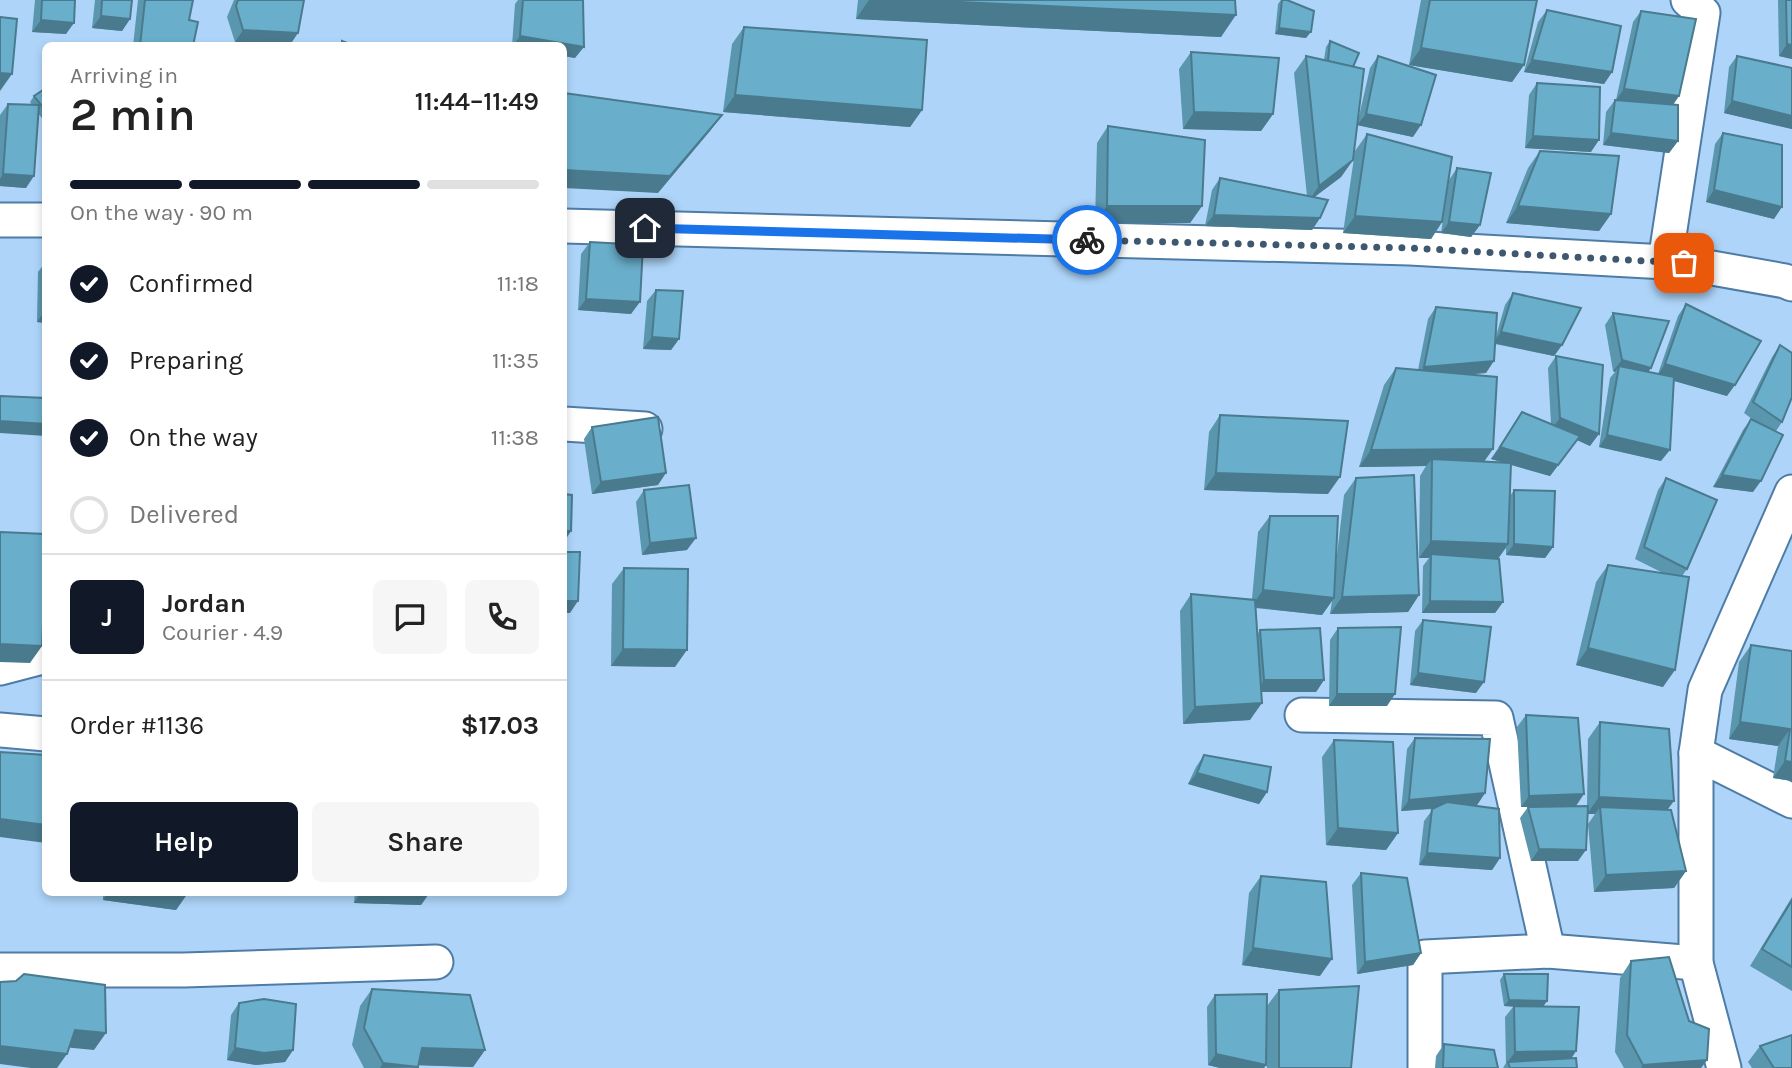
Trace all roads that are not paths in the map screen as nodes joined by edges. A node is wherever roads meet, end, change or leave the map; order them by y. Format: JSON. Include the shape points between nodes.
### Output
{"nodes":[{"id":1,"x":1688,"y":0,"type":"edge"},
{"id":2,"x":0,"y":220,"type":"edge"},
{"id":3,"x":42,"y":220,"type":"edge"},
{"id":4,"x":567,"y":226,"type":"edge"},
{"id":5,"x":1665,"y":262,"type":"junction"},
{"id":6,"x":1792,"y":284,"type":"edge"},
{"id":7,"x":567,"y":424,"type":"edge"},
{"id":8,"x":650,"y":429,"type":"edge"},
{"id":9,"x":1792,"y":492,"type":"edge"},
{"id":10,"x":42,"y":657,"type":"edge"},
{"id":11,"x":0,"y":668,"type":"edge"},
{"id":12,"x":1303,"y":715,"type":"dead end"},
{"id":13,"x":0,"y":730,"type":"edge"},
{"id":14,"x":42,"y":734,"type":"edge"},
{"id":15,"x":1696,"y":753,"type":"junction"},
{"id":16,"x":1792,"y":801,"type":"edge"},
{"id":17,"x":1548,"y":951,"type":"junction"},
{"id":18,"x":436,"y":962,"type":"dead end"},
{"id":19,"x":1696,"y":963,"type":"junction"},
{"id":20,"x":0,"y":970,"type":"edge"},
{"id":21,"x":1425,"y":1068,"type":"edge"},
{"id":22,"x":1724,"y":1068,"type":"edge"}],
"edges":[{"from":1,"to":5,"type":"street","via":[[1703,13]]},
{"from":2,"to":3,"type":"street"},
{"from":4,"to":5,"type":"street","via":[[1396,247]]},
{"from":5,"to":6,"type":"street"},
{"from":7,"to":8,"type":"street"},
{"from":9,"to":15,"type":"street","via":[[1705,690]]},
{"from":10,"to":11,"type":"street"},
{"from":12,"to":17,"type":"street","via":[[1496,718]]},
{"from":13,"to":14,"type":"street"},
{"from":15,"to":16,"type":"street"},
{"from":15,"to":19,"type":"street"},
{"from":17,"to":19,"type":"street"},
{"from":17,"to":21,"type":"street","via":[[1425,957]]},
{"from":18,"to":20,"type":"street"},
{"from":19,"to":22,"type":"street"}]}
